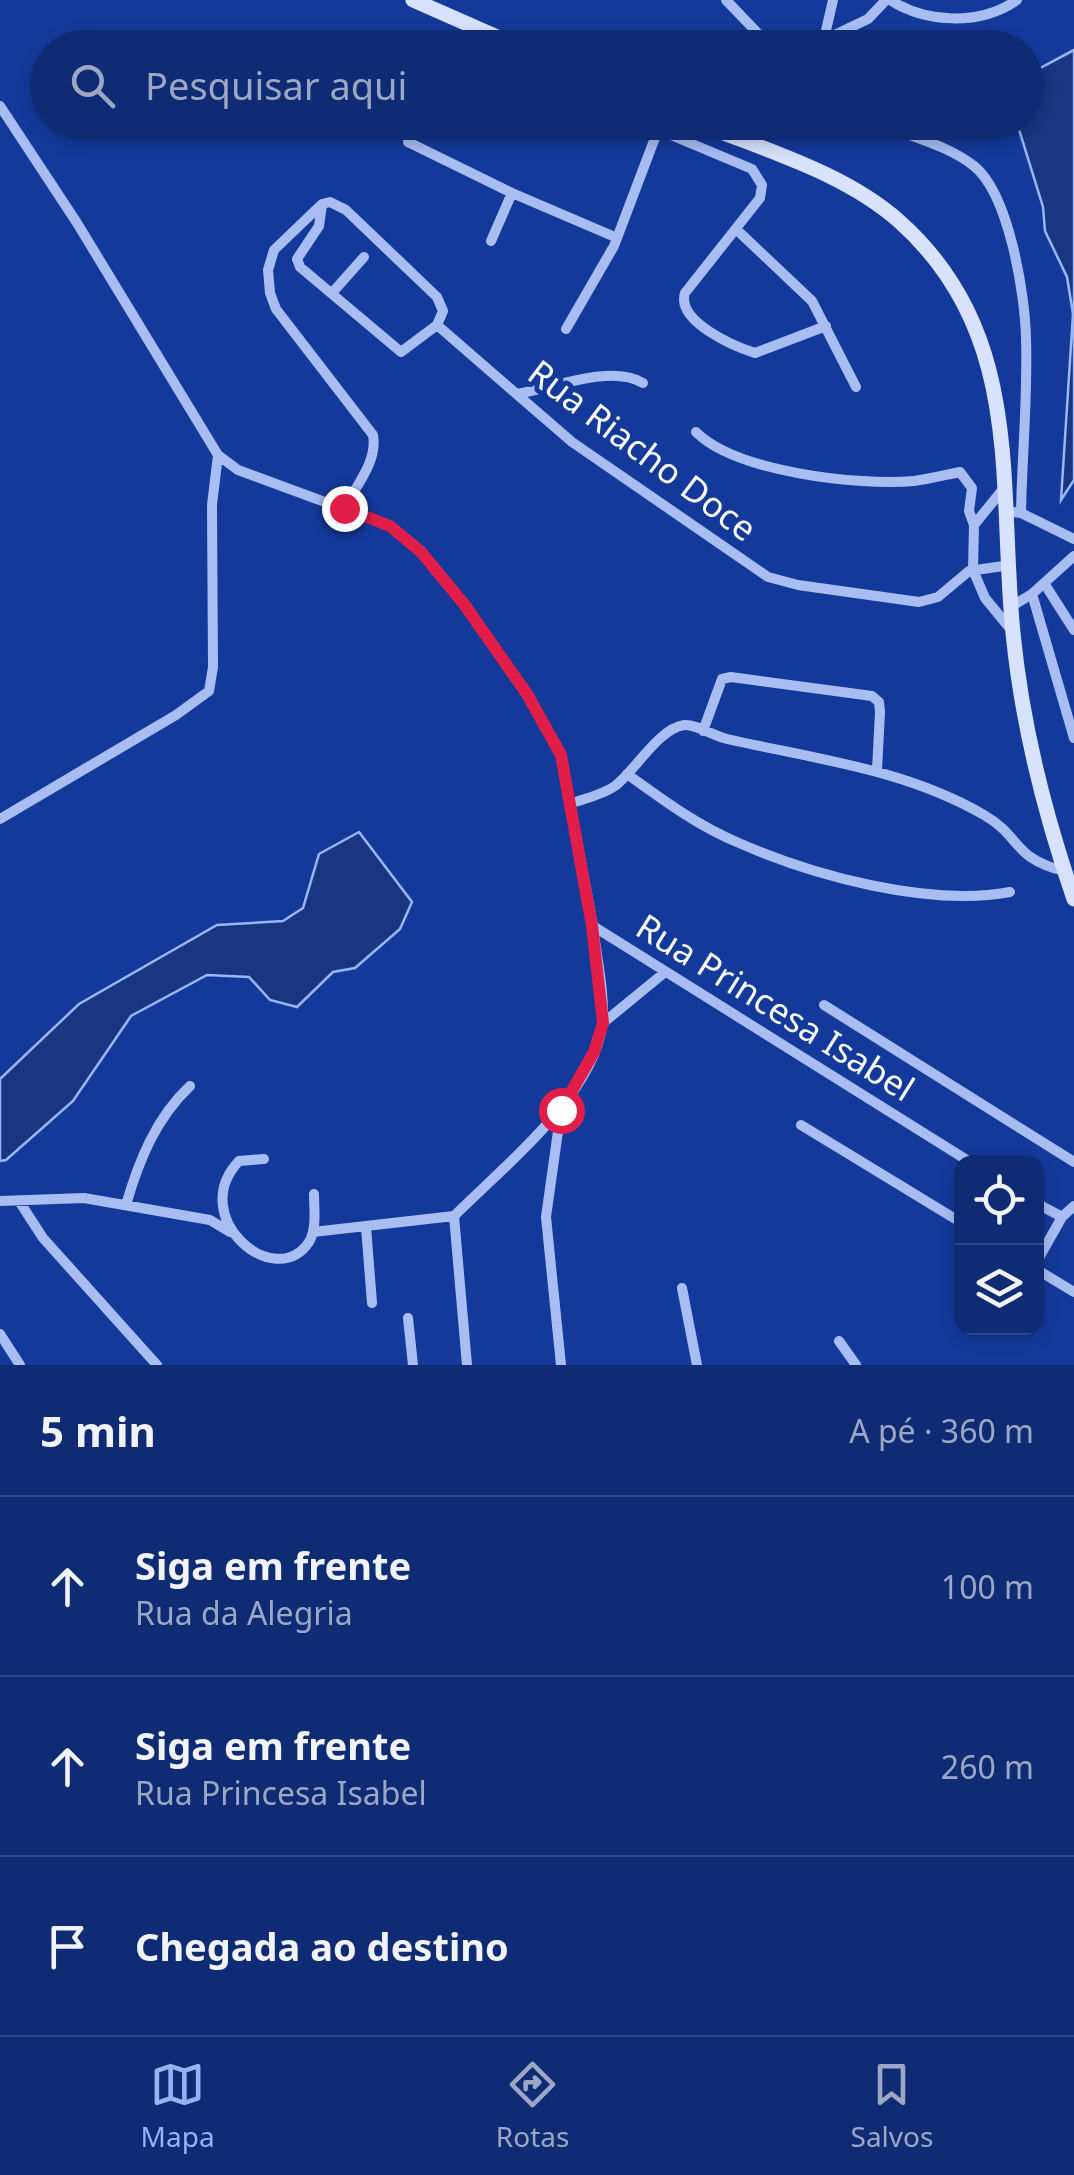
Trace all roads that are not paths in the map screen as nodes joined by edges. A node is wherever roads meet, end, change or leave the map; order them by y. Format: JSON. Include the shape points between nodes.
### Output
{"nodes":[{"id":1,"x":413,"y":0,"type":"edge"},
{"id":2,"x":726,"y":0,"type":"edge"},
{"id":3,"x":834,"y":0,"type":"edge"},
{"id":4,"x":888,"y":0,"type":"edge"},
{"id":5,"x":1016,"y":0,"type":"edge"},
{"id":6,"x":481,"y":30,"type":"edge"},
{"id":7,"x":755,"y":30,"type":"edge"},
{"id":8,"x":826,"y":30,"type":"edge"},
{"id":9,"x":847,"y":30,"type":"edge"},
{"id":10,"x":0,"y":106,"type":"edge"},
{"id":11,"x":654,"y":140,"type":"edge"},
{"id":12,"x":690,"y":140,"type":"edge"},
{"id":13,"x":738,"y":140,"type":"edge"},
{"id":14,"x":921,"y":140,"type":"edge"},
{"id":15,"x":408,"y":142,"type":"dead end"},
{"id":16,"x":512,"y":193,"type":"junction"},
{"id":17,"x":322,"y":204,"type":"junction"},
{"id":18,"x":737,"y":230,"type":"junction"},
{"id":19,"x":616,"y":237,"type":"junction"},
{"id":20,"x":491,"y":241,"type":"dead end"},
{"id":21,"x":364,"y":257,"type":"dead end"},
{"id":22,"x":332,"y":293,"type":"junction"},
{"id":23,"x":437,"y":325,"type":"junction"},
{"id":24,"x":826,"y":326,"type":"junction"},
{"id":25,"x":566,"y":329,"type":"dead end"},
{"id":26,"x":643,"y":383,"type":"dead end"},
{"id":27,"x":856,"y":388,"type":"dead end"},
{"id":28,"x":517,"y":394,"type":"junction"},
{"id":29,"x":696,"y":432,"type":"dead end"},
{"id":30,"x":218,"y":455,"type":"junction"},
{"id":31,"x":1004,"y":488,"type":"junction"},
{"id":32,"x":344,"y":508,"type":"junction"},
{"id":33,"x":1014,"y":512,"type":"junction"},
{"id":34,"x":974,"y":525,"type":"junction"},
{"id":35,"x":1074,"y":539,"type":"edge"},
{"id":36,"x":1074,"y":556,"type":"edge"},
{"id":37,"x":1010,"y":565,"type":"junction"},
{"id":38,"x":973,"y":570,"type":"junction"},
{"id":39,"x":1044,"y":583,"type":"junction"},
{"id":40,"x":1032,"y":594,"type":"junction"},
{"id":41,"x":1012,"y":606,"type":"junction"},
{"id":42,"x":1074,"y":630,"type":"edge"},
{"id":43,"x":1013,"y":632,"type":"junction"},
{"id":44,"x":703,"y":731,"type":"junction"},
{"id":45,"x":1074,"y":738,"type":"edge"},
{"id":46,"x":878,"y":770,"type":"junction"},
{"id":47,"x":627,"y":774,"type":"junction"},
{"id":48,"x":572,"y":802,"type":"junction"},
{"id":49,"x":0,"y":818,"type":"edge"},
{"id":50,"x":1064,"y":870,"type":"junction"},
{"id":51,"x":1010,"y":892,"type":"dead end"},
{"id":52,"x":1074,"y":899,"type":"edge"},
{"id":53,"x":592,"y":926,"type":"junction"},
{"id":54,"x":664,"y":973,"type":"junction"},
{"id":55,"x":824,"y":1005,"type":"dead end"},
{"id":56,"x":603,"y":1023,"type":"junction"},
{"id":57,"x":190,"y":1086,"type":"dead end"},
{"id":58,"x":561,"y":1110,"type":"junction"},
{"id":59,"x":801,"y":1125,"type":"dead end"},
{"id":60,"x":959,"y":1155,"type":"edge"},
{"id":61,"x":264,"y":1159,"type":"dead end"},
{"id":62,"x":1074,"y":1162,"type":"edge"},
{"id":63,"x":314,"y":1194,"type":"dead end"},
{"id":64,"x":0,"y":1201,"type":"edge"},
{"id":65,"x":19,"y":1201,"type":"junction"},
{"id":66,"x":126,"y":1205,"type":"junction"},
{"id":67,"x":1074,"y":1206,"type":"edge"},
{"id":68,"x":1044,"y":1207,"type":"edge"},
{"id":69,"x":454,"y":1216,"type":"junction"},
{"id":70,"x":1062,"y":1217,"type":"junction"},
{"id":71,"x":954,"y":1218,"type":"edge"},
{"id":72,"x":366,"y":1227,"type":"junction"},
{"id":73,"x":231,"y":1232,"type":"junction"},
{"id":74,"x":313,"y":1232,"type":"junction"},
{"id":75,"x":1044,"y":1251,"type":"edge"},
{"id":76,"x":1044,"y":1271,"type":"edge"},
{"id":77,"x":682,"y":1288,"type":"dead end"},
{"id":78,"x":1074,"y":1292,"type":"edge"},
{"id":79,"x":372,"y":1303,"type":"dead end"},
{"id":80,"x":408,"y":1318,"type":"dead end"},
{"id":81,"x":0,"y":1334,"type":"edge"},
{"id":82,"x":839,"y":1341,"type":"dead end"},
{"id":83,"x":20,"y":1365,"type":"edge"},
{"id":84,"x":157,"y":1365,"type":"edge"},
{"id":85,"x":414,"y":1365,"type":"edge"},
{"id":86,"x":467,"y":1365,"type":"edge"},
{"id":87,"x":561,"y":1365,"type":"edge"},
{"id":88,"x":697,"y":1365,"type":"edge"},
{"id":89,"x":856,"y":1365,"type":"edge"}],
"edges":[{"from":1,"to":6,"type":"main road"},
{"from":2,"to":7,"type":"street"},
{"from":3,"to":8,"type":"street"},
{"from":4,"to":5,"type":"street","via":[[919,16],[950,18],[986,14]]},
{"from":4,"to":9,"type":"street"},
{"from":10,"to":30,"type":"street"},
{"from":11,"to":19,"type":"street"},
{"from":12,"to":18,"type":"street","via":[[759,178],[760,198]]},
{"from":13,"to":31,"type":"main road","via":[[858,192],[933,255],[982,337]]},
{"from":14,"to":33,"type":"street","via":[[986,177],[1012,250],[1026,332]]},
{"from":15,"to":16,"type":"street"},
{"from":16,"to":19,"type":"street"},
{"from":16,"to":20,"type":"street"},
{"from":17,"to":22,"type":"street","via":[[319,226],[296,263]]},
{"from":17,"to":23,"type":"street","via":[[346,210],[429,288],[442,304]]},
{"from":17,"to":32,"type":"street","via":[[274,250],[268,278],[276,308],[373,435],[370,462]]},
{"from":18,"to":24,"type":"street","via":[[804,293]]},
{"from":18,"to":24,"type":"street","via":[[685,293],[687,314],[756,353]]},
{"from":19,"to":25,"type":"street"},
{"from":21,"to":22,"type":"street"},
{"from":22,"to":23,"type":"street","via":[[401,352]]},
{"from":23,"to":28,"type":"street","name":"Rua Riacho Doce"},
{"from":24,"to":27,"type":"street"},
{"from":26,"to":28,"type":"street","via":[[610,374]]},
{"from":28,"to":38,"type":"street","name":"Rua Riacho Doce","via":[[572,442],[776,581],[919,602],[938,597]]},
{"from":29,"to":34,"type":"street","via":[[736,456],[800,474],[915,481],[960,472],[972,488]]},
{"from":30,"to":32,"type":"street","name":"Rua Princesa Isabel","via":[[238,470]]},
{"from":30,"to":49,"type":"street","via":[[209,691]]},
{"from":31,"to":33,"type":"main road"},
{"from":31,"to":34,"type":"street"},
{"from":32,"to":48,"type":"street","name":"Rua Princesa Isabel","via":[[407,538],[464,604],[554,740]]},
{"from":33,"to":35,"type":"street"},
{"from":33,"to":37,"type":"main road"},
{"from":34,"to":38,"type":"street"},
{"from":36,"to":39,"type":"street"},
{"from":37,"to":38,"type":"street","name":"Rua Riacho Doce"},
{"from":37,"to":41,"type":"main road"},
{"from":38,"to":43,"type":"street","via":[[984,598]]},
{"from":39,"to":40,"type":"street"},
{"from":39,"to":42,"type":"street"},
{"from":40,"to":41,"type":"street"},
{"from":40,"to":45,"type":"street"},
{"from":41,"to":43,"type":"main road"},
{"from":43,"to":50,"type":"main road","via":[[1027,738]]},
{"from":44,"to":46,"type":"street"},
{"from":44,"to":46,"type":"street","via":[[722,679],[730,677],[872,696],[880,712]]},
{"from":44,"to":47,"type":"street","via":[[679,726]]},
{"from":46,"to":50,"type":"street","via":[[987,816],[1027,858]]},
{"from":47,"to":48,"type":"street","via":[[598,795]]},
{"from":47,"to":51,"type":"street","via":[[738,843],[808,868],[944,897]]},
{"from":48,"to":53,"type":"street","name":"Rua Princesa Isabel"},
{"from":50,"to":52,"type":"main road"},
{"from":53,"to":54,"type":"street","name":"Rua Princesa Isabel"},
{"from":53,"to":56,"type":"street"},
{"from":54,"to":56,"type":"street"},
{"from":54,"to":60,"type":"street","name":"Rua Princesa Isabel"},
{"from":55,"to":62,"type":"street"},
{"from":56,"to":58,"type":"street"},
{"from":57,"to":66,"type":"street","via":[[154,1132]]},
{"from":58,"to":69,"type":"street"},
{"from":58,"to":87,"type":"street","via":[[546,1217]]},
{"from":59,"to":71,"type":"street"},
{"from":61,"to":73,"type":"street","via":[[239,1160],[228,1176],[222,1201]]},
{"from":63,"to":74,"type":"street"},
{"from":64,"to":65,"type":"street"},
{"from":65,"to":66,"type":"street","via":[[84,1198]]},
{"from":65,"to":84,"type":"street","via":[[43,1238]]},
{"from":66,"to":73,"type":"street","via":[[210,1220]]},
{"from":67,"to":70,"type":"street"},
{"from":68,"to":70,"type":"street"},
{"from":69,"to":72,"type":"street"},
{"from":69,"to":86,"type":"street"},
{"from":70,"to":75,"type":"street"},
{"from":72,"to":74,"type":"street"},
{"from":72,"to":79,"type":"street"},
{"from":73,"to":74,"type":"street","via":[[252,1252],[280,1257],[300,1250]]},
{"from":76,"to":78,"type":"street"},
{"from":77,"to":88,"type":"street"},
{"from":80,"to":85,"type":"street"},
{"from":81,"to":83,"type":"street"},
{"from":82,"to":89,"type":"street"}]}
